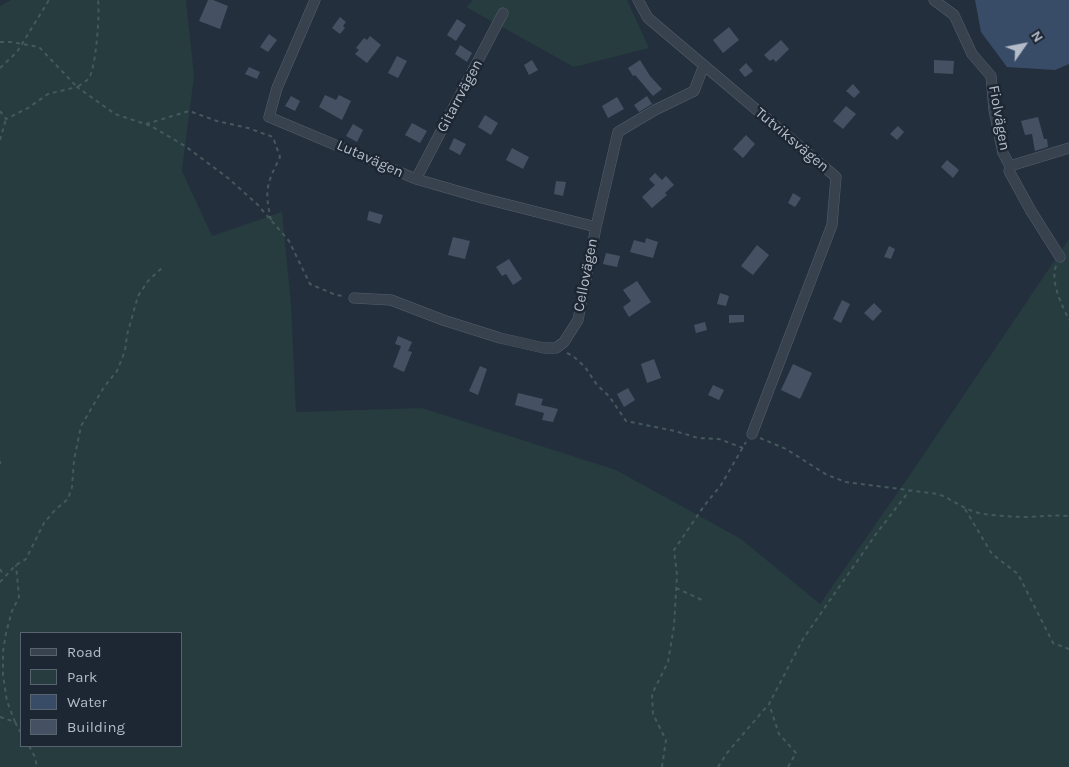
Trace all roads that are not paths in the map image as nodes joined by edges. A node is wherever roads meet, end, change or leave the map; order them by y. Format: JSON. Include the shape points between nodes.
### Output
{"nodes":[{"id":1,"x":315,"y":0,"type":"edge"},
{"id":2,"x":638,"y":0,"type":"edge"},
{"id":3,"x":934,"y":0,"type":"edge"},
{"id":4,"x":504,"y":13,"type":"dead end"},
{"id":5,"x":704,"y":65,"type":"junction"},
{"id":6,"x":1069,"y":148,"type":"edge"},
{"id":7,"x":1010,"y":166,"type":"junction"},
{"id":8,"x":416,"y":179,"type":"junction"},
{"id":9,"x":596,"y":227,"type":"junction"},
{"id":10,"x":1060,"y":257,"type":"road end"},
{"id":11,"x":354,"y":298,"type":"road end"},
{"id":12,"x":752,"y":434,"type":"road end"}],
"edges":[{"from":1,"to":8,"type":"street","name":"Lutavägen","via":[[277,88],[269,117]]},
{"from":2,"to":5,"type":"street","name":"Tutviksvägen","via":[[648,18]]},
{"from":3,"to":7,"type":"street","name":"Fiolvägen","via":[[954,15],[972,54],[991,76],[1003,153]]},
{"from":4,"to":8,"type":"street","name":"Gitarrvägen"},
{"from":5,"to":9,"type":"street","name":"Cellovägen","via":[[694,91],[618,132]]},
{"from":5,"to":12,"type":"street","name":"Tutviksvägen","via":[[836,177],[832,225]]},
{"from":6,"to":7,"type":"street","name":"Fiolvägen"},
{"from":7,"to":10,"type":"street","name":"Fiolvägen","via":[[1009,171]]},
{"from":8,"to":9,"type":"street","name":"Lutavägen"},
{"from":9,"to":11,"type":"street","name":"Cellovägen","via":[[578,320],[564,342],[556,348],[500,338],[391,300]]}]}
